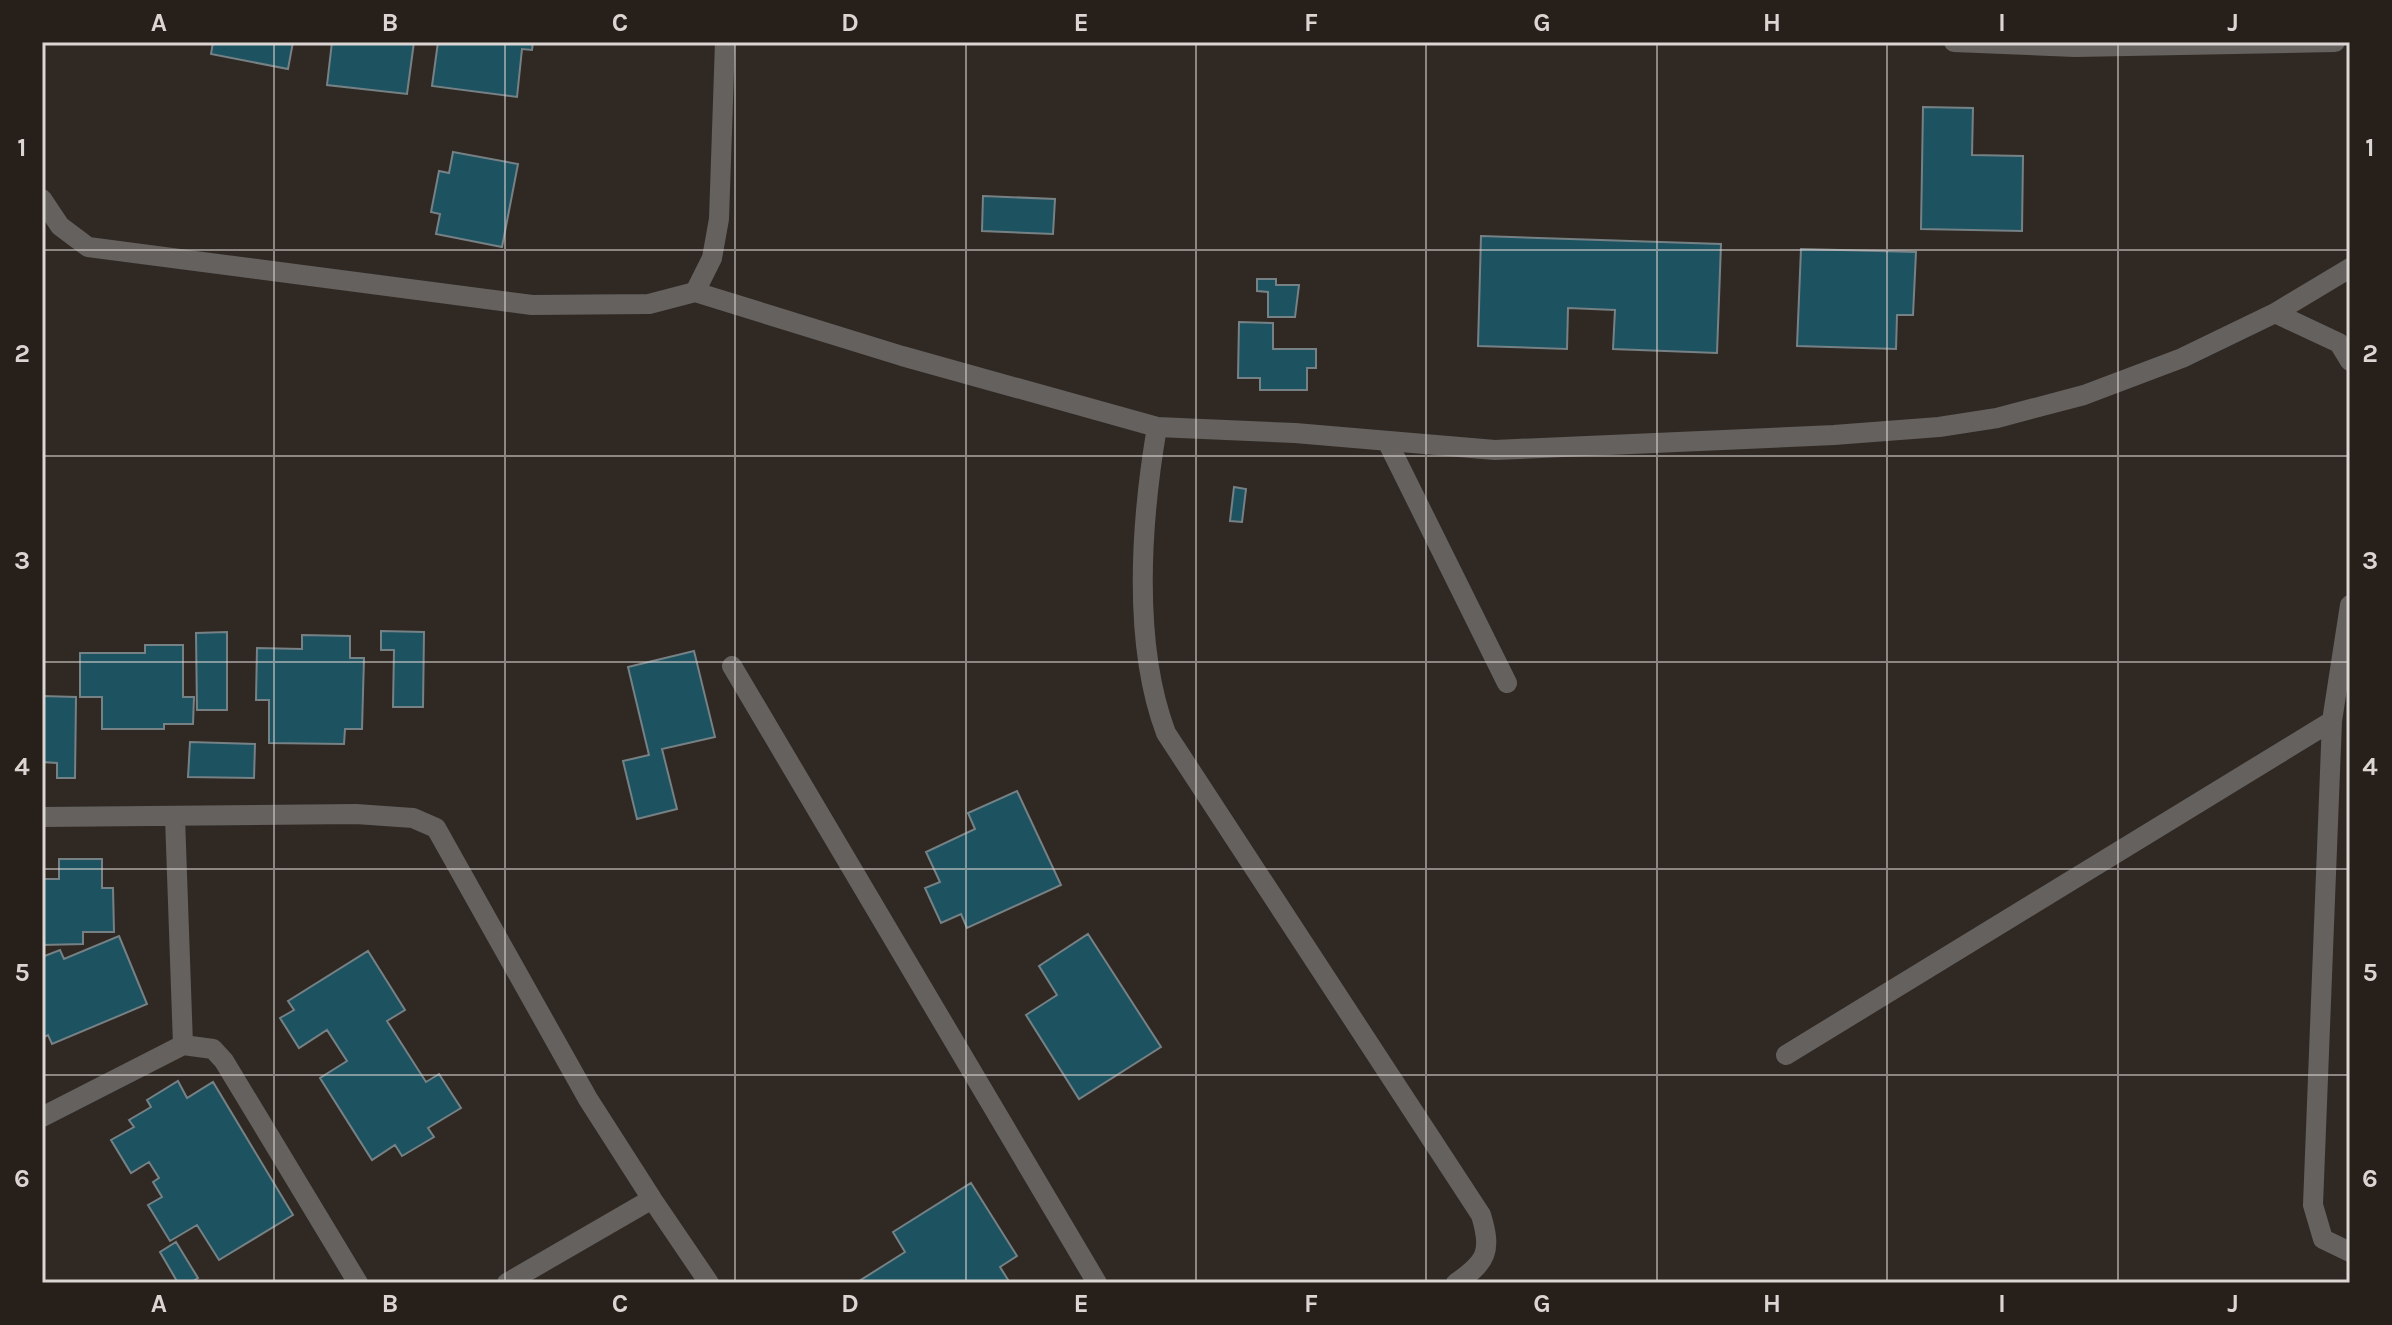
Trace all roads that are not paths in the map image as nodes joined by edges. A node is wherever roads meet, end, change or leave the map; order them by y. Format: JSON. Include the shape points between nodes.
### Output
{"nodes":[{"id":1,"x":725,"y":42,"type":"edge"},
{"id":2,"x":1954,"y":42,"type":"edge"},
{"id":3,"x":2335,"y":42,"type":"edge"},
{"id":4,"x":42,"y":199,"type":"edge"},
{"id":5,"x":2350,"y":268,"type":"edge"},
{"id":6,"x":695,"y":292,"type":"junction"},
{"id":7,"x":2275,"y":313,"type":"junction"},
{"id":8,"x":2350,"y":361,"type":"edge"},
{"id":9,"x":1157,"y":427,"type":"junction"},
{"id":10,"x":1387,"y":441,"type":"junction"},
{"id":11,"x":2350,"y":605,"type":"edge"},
{"id":12,"x":732,"y":666,"type":"dead end"},
{"id":13,"x":1507,"y":683,"type":"dead end"},
{"id":14,"x":2332,"y":721,"type":"junction"},
{"id":15,"x":42,"y":817,"type":"edge"},
{"id":16,"x":175,"y":817,"type":"junction"},
{"id":17,"x":183,"y":1045,"type":"junction"},
{"id":18,"x":1786,"y":1055,"type":"dead end"},
{"id":19,"x":42,"y":1117,"type":"edge"},
{"id":20,"x":652,"y":1199,"type":"junction"},
{"id":21,"x":2350,"y":1252,"type":"edge"},
{"id":22,"x":358,"y":1283,"type":"edge"},
{"id":23,"x":507,"y":1283,"type":"edge"},
{"id":24,"x":709,"y":1283,"type":"edge"},
{"id":25,"x":1097,"y":1283,"type":"edge"},
{"id":26,"x":1456,"y":1283,"type":"edge"}],
"edges":[{"from":1,"to":6,"type":"street","via":[[719,219],[712,258]]},
{"from":2,"to":3,"type":"street","via":[[2075,47]]},
{"from":4,"to":6,"type":"street","via":[[60,226],[88,247],[532,305],[649,304]]},
{"from":5,"to":7,"type":"street"},
{"from":6,"to":9,"type":"street"},
{"from":7,"to":8,"type":"street","via":[[2339,343]]},
{"from":7,"to":10,"type":"street","via":[[2182,358],[2084,395],[1939,427],[1495,450]]},
{"from":9,"to":10,"type":"street"},
{"from":9,"to":26,"type":"street","via":[[1148,479],[1145,596],[1153,698],[1166,733],[1481,1215],[1488,1238],[1485,1254],[1477,1269]]},
{"from":10,"to":13,"type":"street"},
{"from":11,"to":14,"type":"street"},
{"from":12,"to":25,"type":"street"},
{"from":14,"to":18,"type":"street"},
{"from":14,"to":21,"type":"street","via":[[2313,1205],[2323,1239]]},
{"from":15,"to":16,"type":"street"},
{"from":16,"to":17,"type":"street"},
{"from":16,"to":20,"type":"street","via":[[393,815],[436,828],[588,1099]]},
{"from":17,"to":19,"type":"street"},
{"from":17,"to":22,"type":"street","via":[[213,1049],[224,1061]]},
{"from":20,"to":23,"type":"street"},
{"from":20,"to":24,"type":"street"}]}
